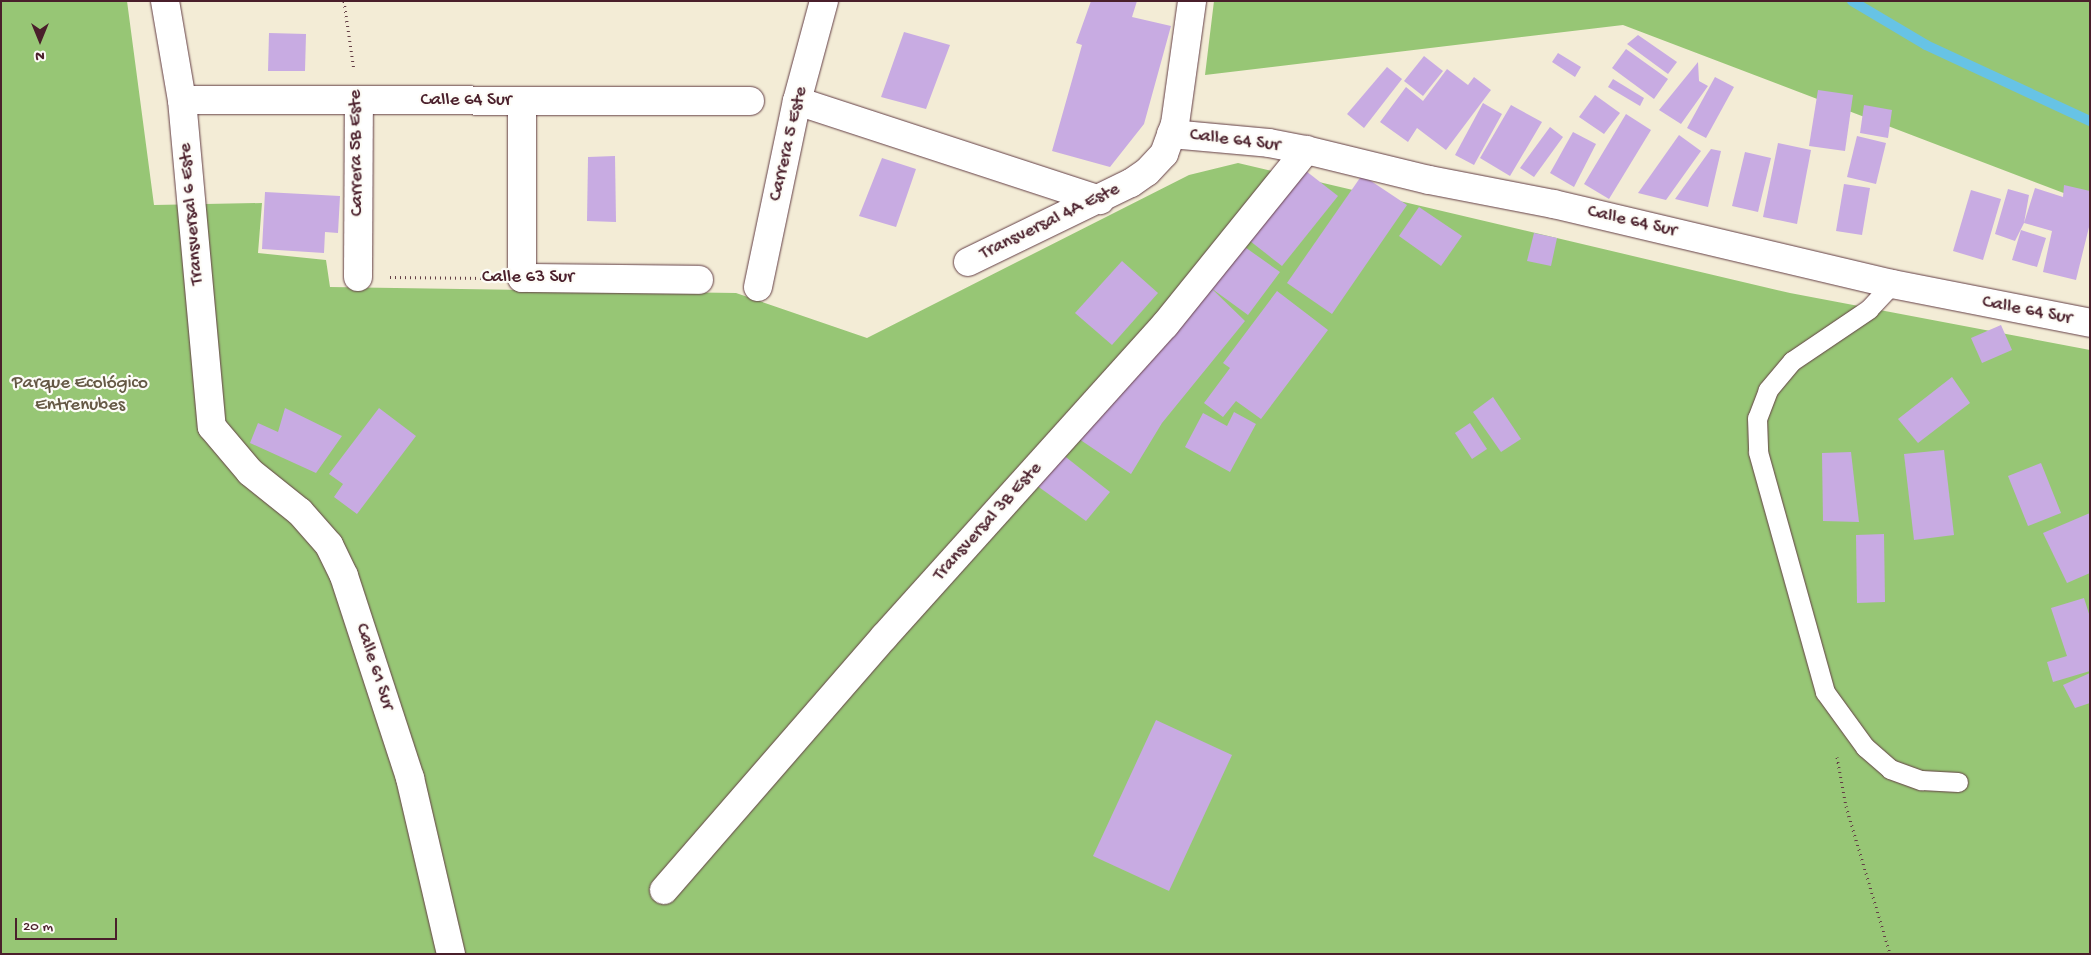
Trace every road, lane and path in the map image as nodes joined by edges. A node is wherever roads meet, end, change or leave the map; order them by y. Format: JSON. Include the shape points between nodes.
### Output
{"nodes":[{"id":1,"x":165,"y":1,"type":"edge"},
{"id":2,"x":344,"y":1,"type":"edge"},
{"id":3,"x":824,"y":1,"type":"edge"},
{"id":4,"x":1192,"y":1,"type":"edge"},
{"id":5,"x":182,"y":100,"type":"junction"},
{"id":6,"x":750,"y":100,"type":"dead end"},
{"id":7,"x":797,"y":100,"type":"junction"},
{"id":8,"x":359,"y":101,"type":"junction"},
{"id":9,"x":522,"y":101,"type":"junction"},
{"id":10,"x":1172,"y":134,"type":"junction"},
{"id":11,"x":1306,"y":150,"type":"junction"},
{"id":12,"x":1100,"y":200,"type":"junction"},
{"id":13,"x":968,"y":262,"type":"dead end"},
{"id":14,"x":358,"y":277,"type":"joint"},
{"id":15,"x":522,"y":278,"type":"junction"},
{"id":16,"x":699,"y":280,"type":"dead end"},
{"id":17,"x":1892,"y":284,"type":"junction"},
{"id":18,"x":758,"y":287,"type":"dead end"},
{"id":19,"x":2090,"y":323,"type":"edge"},
{"id":20,"x":212,"y":427,"type":"joint"},
{"id":21,"x":1836,"y":749,"type":"dead end"},
{"id":22,"x":1958,"y":782,"type":"dead end"},
{"id":23,"x":664,"y":890,"type":"dead end"},
{"id":24,"x":451,"y":954,"type":"edge"},
{"id":25,"x":1890,"y":954,"type":"edge"}],
"edges":[{"from":1,"to":5,"type":"street","name":"Transversal 6 Este"},
{"from":2,"to":8,"type":"path","name":"Carrera 5B Este"},
{"from":3,"to":7,"type":"street","name":"Carrera 5 Este"},
{"from":4,"to":10,"type":"street","name":"Transversal 4A Este"},
{"from":5,"to":8,"type":"street","name":"Calle 64 Sur"},
{"from":5,"to":20,"type":"street","name":"Transversal 6 Este"},
{"from":6,"to":9,"type":"street","name":"Calle 64 Sur"},
{"from":7,"to":12,"type":"street"},
{"from":7,"to":18,"type":"street","name":"Carrera 5 Este"},
{"from":8,"to":9,"type":"street","name":"Calle 64 Sur"},
{"from":8,"to":14,"type":"street","name":"Carrera 5B Este"},
{"from":9,"to":15,"type":"street"},
{"from":10,"to":11,"type":"street","name":"Calle 64 Sur","via":[[1269,143]]},
{"from":10,"to":12,"type":"street","name":"Transversal 4A Este","via":[[1164,154],[1147,172]]},
{"from":11,"to":17,"type":"street","name":"Calle 64 Sur","via":[[1429,180],[1554,204]]},
{"from":11,"to":23,"type":"street","name":"Transversal 3B Este","via":[[1165,325],[891,630]]},
{"from":12,"to":13,"type":"street","name":"Transversal 4A Este"},
{"from":14,"to":15,"type":"path","name":"Calle 63 Sur"},
{"from":15,"to":16,"type":"street","name":"Calle 63 Sur"},
{"from":17,"to":19,"type":"street","name":"Calle 64 Sur"},
{"from":17,"to":22,"type":"lane","via":[[1869,309],[1792,361],[1768,390],[1757,418],[1758,452],[1825,692],[1865,747],[1890,768],[1921,780]]},
{"from":20,"to":24,"type":"street","name":"Calle 61 Sur","via":[[250,472],[300,512],[330,544],[410,778]]},
{"from":21,"to":25,"type":"path","via":[[1846,806]]}]}
